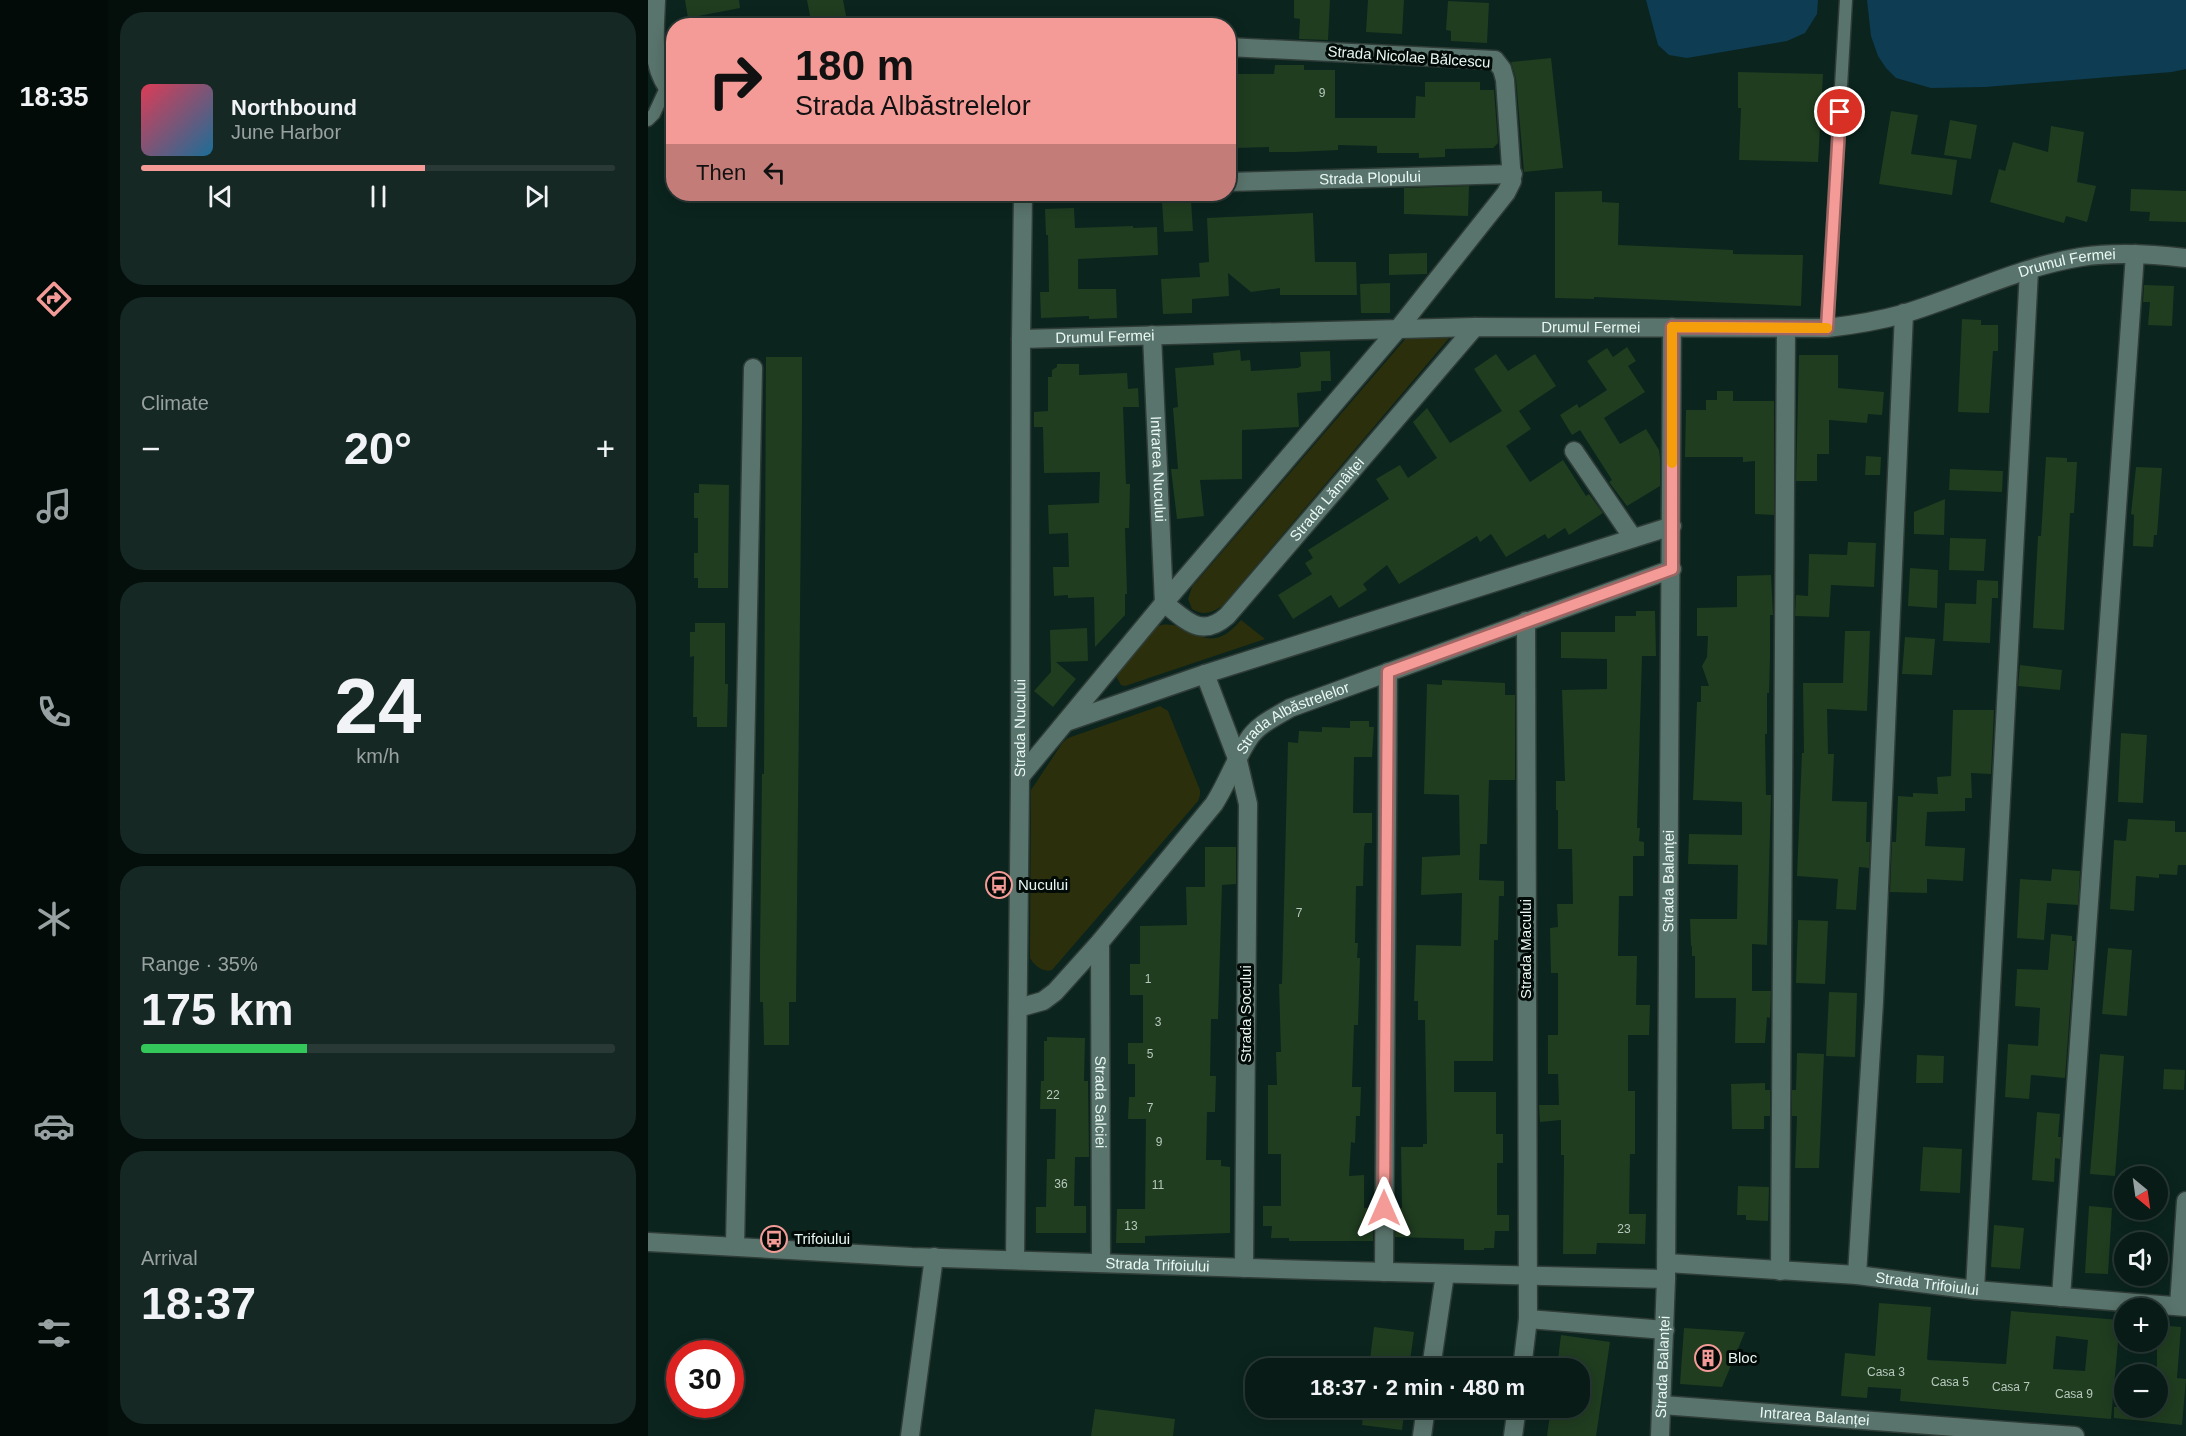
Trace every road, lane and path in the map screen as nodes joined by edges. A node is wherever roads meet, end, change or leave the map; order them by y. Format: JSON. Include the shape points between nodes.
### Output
{"nodes":[{"id":1,"x":656,"y":0,"type":"edge"},
{"id":2,"x":1846,"y":0,"type":"edge"},
{"id":3,"x":1236,"y":47,"type":"edge"},
{"id":4,"x":666,"y":83,"type":"edge"},
{"id":5,"x":666,"y":98,"type":"edge"},
{"id":6,"x":648,"y":120,"type":"edge"},
{"id":7,"x":1513,"y":174,"type":"junction"},
{"id":8,"x":1236,"y":182,"type":"edge"},
{"id":9,"x":1023,"y":201,"type":"edge"},
{"id":10,"x":2135,"y":254,"type":"junction"},
{"id":11,"x":2186,"y":258,"type":"edge"},
{"id":12,"x":2029,"y":270,"type":"junction"},
{"id":13,"x":1904,"y":313,"type":"junction"},
{"id":14,"x":1475,"y":327,"type":"junction"},
{"id":15,"x":1672,"y":327,"type":"junction"},
{"id":16,"x":1827,"y":328,"type":"junction"},
{"id":17,"x":1398,"y":329,"type":"junction"},
{"id":18,"x":1786,"y":329,"type":"junction"},
{"id":19,"x":1152,"y":336,"type":"junction"},
{"id":20,"x":1021,"y":339,"type":"junction"},
{"id":21,"x":753,"y":368,"type":"dead end"},
{"id":22,"x":1574,"y":451,"type":"dead end"},
{"id":23,"x":1672,"y":526,"type":"junction"},
{"id":24,"x":1633,"y":538,"type":"junction"},
{"id":25,"x":1672,"y":569,"type":"junction"},
{"id":26,"x":1164,"y":603,"type":"junction"},
{"id":27,"x":1526,"y":621,"type":"junction"},
{"id":28,"x":1388,"y":672,"type":"junction"},
{"id":29,"x":1205,"y":674,"type":"junction"},
{"id":30,"x":1066,"y":722,"type":"junction"},
{"id":31,"x":1238,"y":761,"type":"junction"},
{"id":32,"x":1020,"y":777,"type":"junction"},
{"id":33,"x":1100,"y":942,"type":"junction"},
{"id":34,"x":1018,"y":1008,"type":"junction"},
{"id":35,"x":2186,"y":1201,"type":"edge"},
{"id":36,"x":648,"y":1242,"type":"edge"},
{"id":37,"x":735,"y":1246,"type":"junction"},
{"id":38,"x":934,"y":1257,"type":"junction"},
{"id":39,"x":1015,"y":1260,"type":"junction"},
{"id":40,"x":1101,"y":1263,"type":"junction"},
{"id":41,"x":1244,"y":1268,"type":"junction"},
{"id":42,"x":1667,"y":1271,"type":"junction"},
{"id":43,"x":1780,"y":1271,"type":"junction"},
{"id":44,"x":1384,"y":1272,"type":"junction"},
{"id":45,"x":1445,"y":1274,"type":"junction"},
{"id":46,"x":1857,"y":1275,"type":"junction"},
{"id":47,"x":1526,"y":1277,"type":"junction"},
{"id":48,"x":1975,"y":1290,"type":"junction"},
{"id":49,"x":2061,"y":1297,"type":"junction"},
{"id":50,"x":2183,"y":1306,"type":"edge"},
{"id":51,"x":1528,"y":1319,"type":"junction"},
{"id":52,"x":1665,"y":1330,"type":"junction"},
{"id":53,"x":1432,"y":1358,"type":"edge"},
{"id":54,"x":1523,"y":1358,"type":"edge"},
{"id":55,"x":1662,"y":1405,"type":"junction"},
{"id":56,"x":1424,"y":1418,"type":"edge"},
{"id":57,"x":1515,"y":1418,"type":"edge"},
{"id":58,"x":910,"y":1436,"type":"edge"},
{"id":59,"x":1422,"y":1436,"type":"edge"},
{"id":60,"x":1513,"y":1436,"type":"edge"},
{"id":61,"x":1660,"y":1436,"type":"edge"},
{"id":62,"x":2075,"y":1436,"type":"edge"}],
"edges":[{"from":1,"to":4,"type":"street","via":[[656,62]]},
{"from":2,"to":16,"type":"lane"},
{"from":3,"to":7,"type":"street","name":"Strada Nicolae Bălcescu","via":[[1496,60],[1505,80]]},
{"from":5,"to":6,"type":"lane"},
{"from":7,"to":8,"type":"street","name":"Strada Plopului"},
{"from":7,"to":17,"type":"street","via":[[1509,188]]},
{"from":9,"to":20,"type":"street","name":"Strada Nucului"},
{"from":10,"to":11,"type":"street","name":"Drumul Fermei"},
{"from":10,"to":12,"type":"street","name":"Drumul Fermei","via":[[2082,257]]},
{"from":10,"to":49,"type":"street"},
{"from":12,"to":13,"type":"street","name":"Drumul Fermei"},
{"from":12,"to":48,"type":"street"},
{"from":13,"to":16,"type":"street","name":"Drumul Fermei"},
{"from":13,"to":46,"type":"street","via":[[1875,990]]},
{"from":14,"to":15,"type":"street","name":"Drumul Fermei"},
{"from":14,"to":17,"type":"street","name":"Drumul Fermei"},
{"from":14,"to":26,"type":"street","name":"Strada Lămâiței","via":[[1227,616],[1213,626],[1199,627]]},
{"from":15,"to":18,"type":"street","name":"Drumul Fermei"},
{"from":15,"to":23,"type":"street","name":"Strada Balanței"},
{"from":16,"to":18,"type":"street","name":"Drumul Fermei"},
{"from":17,"to":19,"type":"street","name":"Drumul Fermei"},
{"from":17,"to":26,"type":"street"},
{"from":18,"to":43,"type":"street"},
{"from":19,"to":20,"type":"street","name":"Drumul Fermei"},
{"from":19,"to":26,"type":"street","name":"Intrarea Nucului"},
{"from":20,"to":32,"type":"street","name":"Strada Nucului"},
{"from":21,"to":37,"type":"street"},
{"from":22,"to":24,"type":"street"},
{"from":23,"to":24,"type":"street"},
{"from":23,"to":25,"type":"street","name":"Strada Balanței"},
{"from":24,"to":29,"type":"street"},
{"from":25,"to":27,"type":"street","name":"Strada Albăstrelelor"},
{"from":25,"to":42,"type":"street","name":"Strada Balanței"},
{"from":26,"to":30,"type":"street"},
{"from":27,"to":28,"type":"street","name":"Strada Albăstrelelor"},
{"from":27,"to":47,"type":"street","name":"Strada Macului"},
{"from":28,"to":31,"type":"street","name":"Strada Albăstrelelor","via":[[1290,708],[1248,739]]},
{"from":28,"to":44,"type":"street"},
{"from":29,"to":30,"type":"street"},
{"from":29,"to":31,"type":"street","name":"Strada Socului"},
{"from":30,"to":32,"type":"street"},
{"from":31,"to":33,"type":"street","name":"Strada Albăstrelelor","via":[[1214,804]]},
{"from":31,"to":41,"type":"street","name":"Strada Socului","via":[[1248,804]]},
{"from":32,"to":34,"type":"street","name":"Strada Nucului"},
{"from":33,"to":34,"type":"street","name":"Strada Albăstrelelor","via":[[1055,992],[1043,1001]]},
{"from":33,"to":40,"type":"street","name":"Strada Salciei"},
{"from":34,"to":39,"type":"street","name":"Strada Nucului"},
{"from":35,"to":50,"type":"street"},
{"from":36,"to":37,"type":"street","name":"Strada Trifoiului"},
{"from":37,"to":38,"type":"street","name":"Strada Trifoiului"},
{"from":38,"to":39,"type":"street","name":"Strada Trifoiului"},
{"from":38,"to":58,"type":"street"},
{"from":39,"to":40,"type":"street","name":"Strada Trifoiului"},
{"from":40,"to":41,"type":"street","name":"Strada Trifoiului"},
{"from":41,"to":44,"type":"street","name":"Strada Trifoiului"},
{"from":42,"to":43,"type":"street","name":"Strada Trifoiului"},
{"from":42,"to":47,"type":"street","name":"Strada Trifoiului"},
{"from":42,"to":52,"type":"street","name":"Strada Balanței"},
{"from":43,"to":46,"type":"street","name":"Strada Trifoiului"},
{"from":44,"to":45,"type":"street","name":"Strada Trifoiului"},
{"from":45,"to":47,"type":"street","name":"Strada Trifoiului"},
{"from":45,"to":53,"type":"street"},
{"from":46,"to":48,"type":"street","name":"Strada Trifoiului"},
{"from":47,"to":51,"type":"street","name":"Strada Macului"},
{"from":48,"to":49,"type":"street","name":"Strada Trifoiului"},
{"from":49,"to":50,"type":"street","name":"Strada Trifoiului"},
{"from":51,"to":52,"type":"street"},
{"from":51,"to":54,"type":"street","name":"Strada Macului"},
{"from":52,"to":55,"type":"street","name":"Strada Balanței"},
{"from":55,"to":61,"type":"street","name":"Strada Balanței"},
{"from":55,"to":62,"type":"street","name":"Intrarea Balanței"},
{"from":56,"to":59,"type":"street"},
{"from":57,"to":60,"type":"street"}]}
